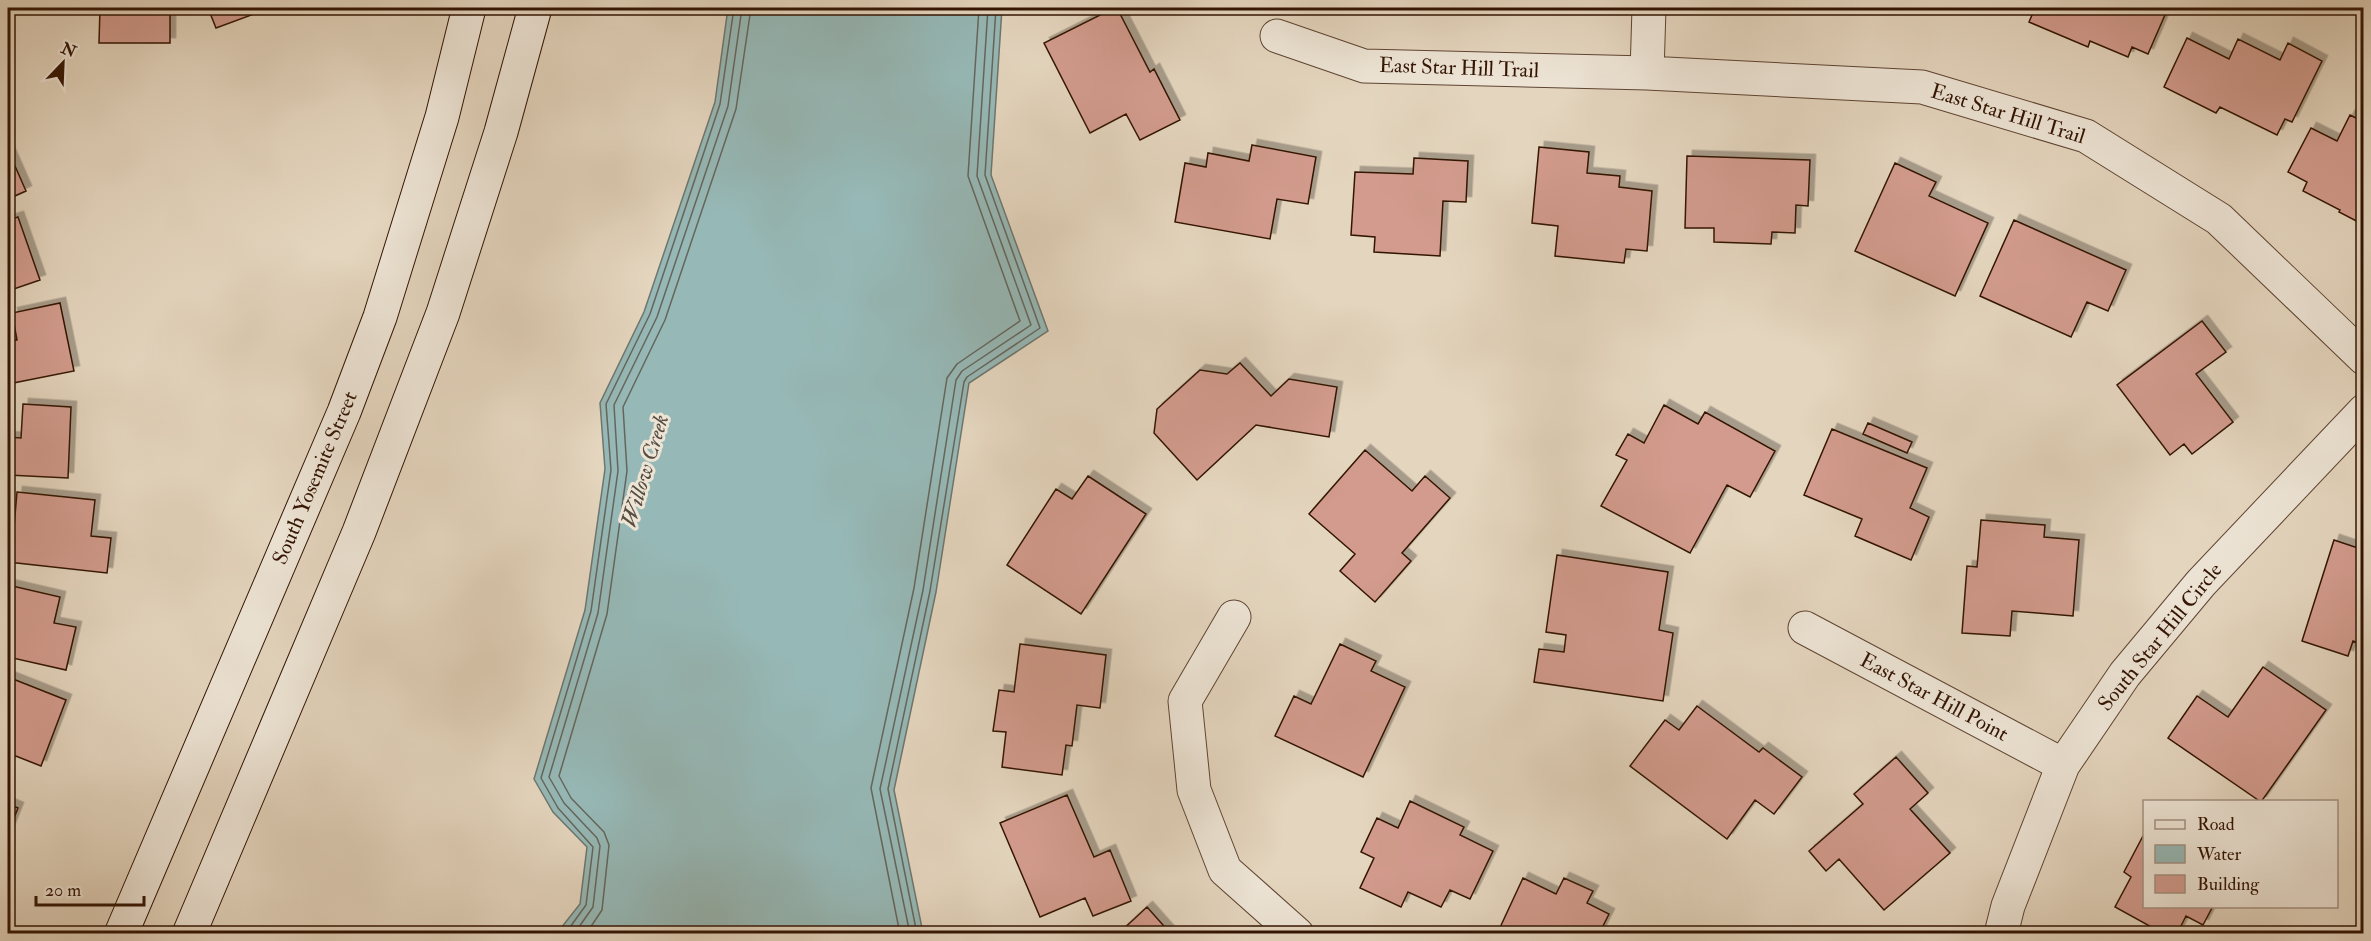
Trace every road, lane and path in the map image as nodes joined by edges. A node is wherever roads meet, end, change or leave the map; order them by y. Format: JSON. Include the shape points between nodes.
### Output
{"nodes":[{"id":1,"x":469,"y":8,"type":"edge"},
{"id":2,"x":535,"y":8,"type":"edge"},
{"id":3,"x":1649,"y":8,"type":"edge"},
{"id":4,"x":1277,"y":36,"type":"dead end"},
{"id":5,"x":1647,"y":73,"type":"junction"},
{"id":6,"x":2364,"y":358,"type":"edge"},
{"id":7,"x":2364,"y":411,"type":"edge"},
{"id":8,"x":1234,"y":617,"type":"dead end"},
{"id":9,"x":1805,"y":628,"type":"dead end"},
{"id":10,"x":2063,"y":765,"type":"junction"},
{"id":11,"x":121,"y":933,"type":"edge"},
{"id":12,"x":189,"y":933,"type":"edge"},
{"id":13,"x":1297,"y":933,"type":"edge"},
{"id":14,"x":2001,"y":933,"type":"edge"}],
"edges":[{"from":1,"to":11,"type":"street","name":"South Yosemite Street","via":[[442,117],[380,317],[339,423]]},
{"from":2,"to":12,"type":"street","via":[[501,132],[443,313],[359,532]]},
{"from":3,"to":5,"type":"street"},
{"from":4,"to":5,"type":"street","name":"East Star Hill Trail","via":[[1364,66]]},
{"from":5,"to":6,"type":"street","name":"East Star Hill Trail","via":[[1922,87],[2086,136],[2219,219]]},
{"from":7,"to":10,"type":"street","name":"South Star Hill Circle","via":[[2193,592],[2125,674]]},
{"from":8,"to":13,"type":"street","via":[[1185,701],[1194,790],[1225,870]]},
{"from":9,"to":10,"type":"street","name":"East Star Hill Point"},
{"from":10,"to":14,"type":"street","name":"South Star Hill Circle"}]}
